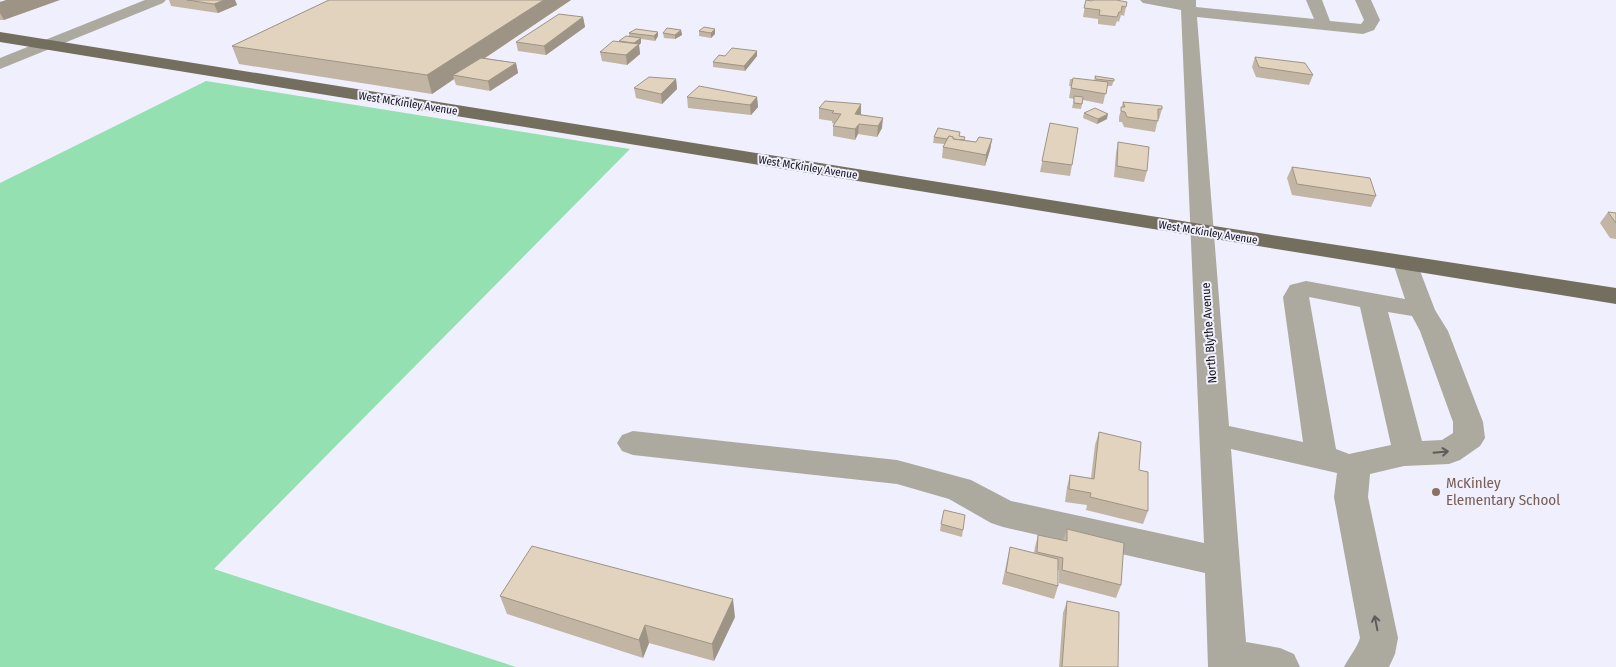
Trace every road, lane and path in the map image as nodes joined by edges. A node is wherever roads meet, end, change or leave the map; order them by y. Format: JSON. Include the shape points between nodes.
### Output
{"nodes":[{"id":1,"x":158,"y":0,"type":"edge"},
{"id":2,"x":1148,"y":0,"type":"edge"},
{"id":3,"x":1314,"y":0,"type":"edge"},
{"id":4,"x":1363,"y":0,"type":"edge"},
{"id":5,"x":1188,"y":6,"type":"edge"},
{"id":6,"x":1324,"y":25,"type":"junction"},
{"id":7,"x":0,"y":37,"type":"edge"},
{"id":8,"x":50,"y":45,"type":"junction"},
{"id":9,"x":0,"y":64,"type":"edge"},
{"id":10,"x":1201,"y":231,"type":"junction"},
{"id":11,"x":1405,"y":263,"type":"junction"},
{"id":12,"x":1616,"y":296,"type":"edge"},
{"id":13,"x":1372,"y":301,"type":"junction"},
{"id":14,"x":1422,"y":310,"type":"junction"},
{"id":15,"x":1216,"y":434,"type":"junction"},
{"id":16,"x":633,"y":443,"type":"dead end"},
{"id":17,"x":1409,"y":454,"type":"junction"},
{"id":18,"x":1321,"y":457,"type":"junction"},
{"id":19,"x":1354,"y":465,"type":"junction"},
{"id":20,"x":1223,"y":562,"type":"junction"},
{"id":21,"x":1228,"y":662,"type":"edge"},
{"id":22,"x":1280,"y":667,"type":"edge"},
{"id":23,"x":1364,"y":667,"type":"edge"}],
"edges":[{"from":1,"to":8,"type":"street"},
{"from":2,"to":5,"type":"street"},
{"from":3,"to":6,"type":"street"},
{"from":4,"to":6,"type":"street","via":[[1372,20],[1368,27]]},
{"from":5,"to":6,"type":"street","via":[[1245,10]]},
{"from":5,"to":10,"type":"street","name":"North Blythe Avenue"},
{"from":7,"to":8,"type":"main road","name":"West McKinley Avenue"},
{"from":8,"to":9,"type":"street"},
{"from":8,"to":10,"type":"main road","name":"West McKinley Avenue"},
{"from":10,"to":11,"type":"main road","name":"West McKinley Avenue"},
{"from":10,"to":15,"type":"street","name":"North Blythe Avenue"},
{"from":11,"to":12,"type":"main road","name":"West McKinley Avenue"},
{"from":11,"to":14,"type":"street"},
{"from":13,"to":14,"type":"street"},
{"from":13,"to":17,"type":"street"},
{"from":13,"to":18,"type":"street","via":[[1306,289],[1299,291],[1296,297]]},
{"from":17,"to":14,"type":"street","one_way":true,"via":[[1449,452],[1469,438],[1468,422],[1434,331]]},
{"from":15,"to":18,"type":"street"},
{"from":15,"to":20,"type":"street","name":"North Blythe Avenue"},
{"from":16,"to":20,"type":"street","via":[[898,472],[958,489],[1003,513]]},
{"from":17,"to":19,"type":"street"},
{"from":18,"to":19,"type":"street"},
{"from":23,"to":19,"type":"street","one_way":true,"via":[[1375,654],[1379,638],[1351,497]]},
{"from":20,"to":21,"type":"street","name":"North Blythe Avenue"},
{"from":21,"to":22,"type":"street"}]}
